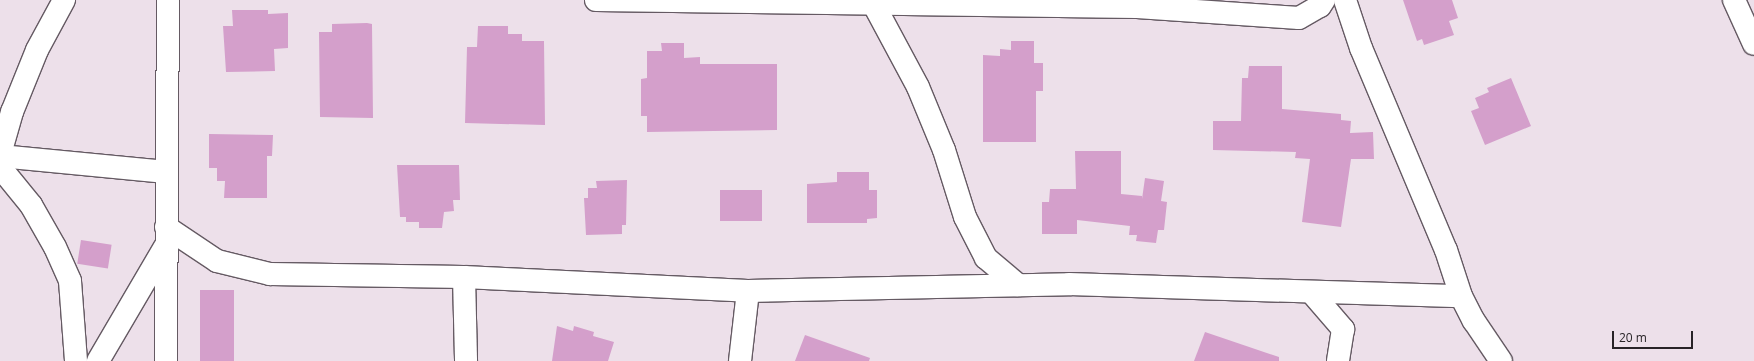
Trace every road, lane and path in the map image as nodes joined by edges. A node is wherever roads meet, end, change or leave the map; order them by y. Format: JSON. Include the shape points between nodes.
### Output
{"nodes":[{"id":1,"x":64,"y":0,"type":"edge"},
{"id":2,"x":168,"y":0,"type":"edge"},
{"id":3,"x":596,"y":0,"type":"edge"},
{"id":4,"x":744,"y":0,"type":"edge"},
{"id":5,"x":1324,"y":0,"type":"edge"},
{"id":6,"x":1345,"y":0,"type":"edge"},
{"id":7,"x":1734,"y":0,"type":"edge"},
{"id":8,"x":873,"y":2,"type":"junction"},
{"id":9,"x":1754,"y":44,"type":"edge"},
{"id":10,"x":0,"y":155,"type":"edge"},
{"id":11,"x":0,"y":167,"type":"edge"},
{"id":12,"x":166,"y":172,"type":"junction"},
{"id":13,"x":166,"y":236,"type":"junction"},
{"id":14,"x":464,"y":277,"type":"junction"},
{"id":15,"x":1018,"y":285,"type":"junction"},
{"id":16,"x":748,"y":291,"type":"junction"},
{"id":17,"x":1312,"y":293,"type":"junction"},
{"id":18,"x":1461,"y":296,"type":"junction"},
{"id":19,"x":76,"y":361,"type":"edge"},
{"id":20,"x":98,"y":361,"type":"edge"},
{"id":21,"x":166,"y":361,"type":"edge"},
{"id":22,"x":466,"y":361,"type":"edge"},
{"id":23,"x":740,"y":361,"type":"edge"},
{"id":24,"x":1338,"y":361,"type":"edge"},
{"id":25,"x":1501,"y":361,"type":"edge"}],
"edges":[{"from":1,"to":10,"type":"street","via":[[37,50],[12,112]]},
{"from":2,"to":12,"type":"street"},
{"from":3,"to":4,"type":"street"},
{"from":4,"to":8,"type":"street"},
{"from":5,"to":8,"type":"street","via":[[1320,6],[1299,18],[1137,7]]},
{"from":6,"to":18,"type":"street","via":[[1361,48],[1446,250]]},
{"from":7,"to":9,"type":"street"},
{"from":8,"to":15,"type":"street","via":[[918,87],[944,150],[965,217],[986,258]]},
{"from":10,"to":12,"type":"street"},
{"from":11,"to":19,"type":"street","via":[[31,205],[55,247],[70,281]]},
{"from":12,"to":13,"type":"street"},
{"from":13,"to":14,"type":"street","via":[[217,261],[270,274]]},
{"from":13,"to":20,"type":"street"},
{"from":13,"to":21,"type":"street"},
{"from":14,"to":16,"type":"street"},
{"from":14,"to":22,"type":"street"},
{"from":15,"to":16,"type":"street"},
{"from":15,"to":17,"type":"street","via":[[1241,288]]},
{"from":16,"to":23,"type":"street"},
{"from":17,"to":18,"type":"street"},
{"from":17,"to":24,"type":"street","via":[[1342,328]]},
{"from":18,"to":25,"type":"street","via":[[1474,321]]}]}
